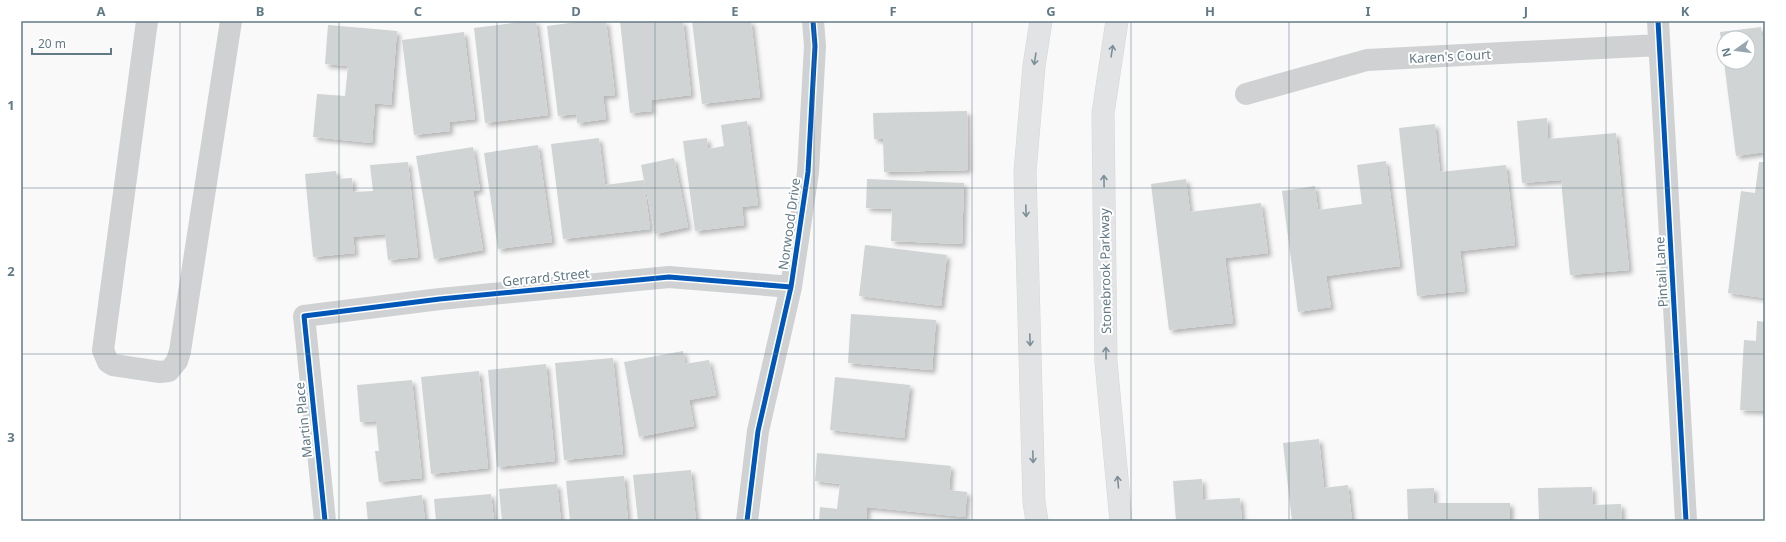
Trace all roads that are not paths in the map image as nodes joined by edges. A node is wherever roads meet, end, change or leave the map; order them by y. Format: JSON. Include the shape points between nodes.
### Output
{"nodes":[{"id":1,"x":147,"y":21,"type":"edge"},
{"id":2,"x":231,"y":21,"type":"edge"},
{"id":3,"x":813,"y":21,"type":"edge"},
{"id":4,"x":1041,"y":21,"type":"edge"},
{"id":5,"x":1117,"y":21,"type":"edge"},
{"id":6,"x":1658,"y":21,"type":"edge"},
{"id":7,"x":1659,"y":45,"type":"junction"},
{"id":8,"x":1246,"y":94,"type":"dead end"},
{"id":9,"x":792,"y":287,"type":"junction"},
{"id":10,"x":304,"y":316,"type":"joint"},
{"id":11,"x":325,"y":521,"type":"edge"},
{"id":12,"x":747,"y":521,"type":"edge"},
{"id":13,"x":1037,"y":521,"type":"edge"},
{"id":14,"x":1121,"y":521,"type":"edge"},
{"id":15,"x":1686,"y":521,"type":"edge"}],
"edges":[{"from":1,"to":2,"type":"street","via":[[103,350],[108,362],[113,365],[160,372],[169,370],[177,361],[180,351]]},
{"from":3,"to":9,"type":"street","name":"Norwood Drive","via":[[815,46],[808,172]]},
{"from":4,"to":13,"type":"main road","one_way":true,"via":[[1034,66],[1026,172],[1034,502]]},
{"from":14,"to":5,"type":"main road","name":"Stonebrook Parkway","one_way":true,"via":[[1106,362],[1103,113]]},
{"from":6,"to":7,"type":"street","name":"Pintail Lane"},
{"from":7,"to":8,"type":"street","name":"Karen's Court","via":[[1367,60]]},
{"from":7,"to":15,"type":"street","name":"Pintail Lane"},
{"from":9,"to":10,"type":"street","name":"Gerrard Street","via":[[669,277],[440,299]]},
{"from":9,"to":12,"type":"street","name":"Norwood Drive","via":[[758,431]]},
{"from":10,"to":11,"type":"street","name":"Martin Place"}]}
